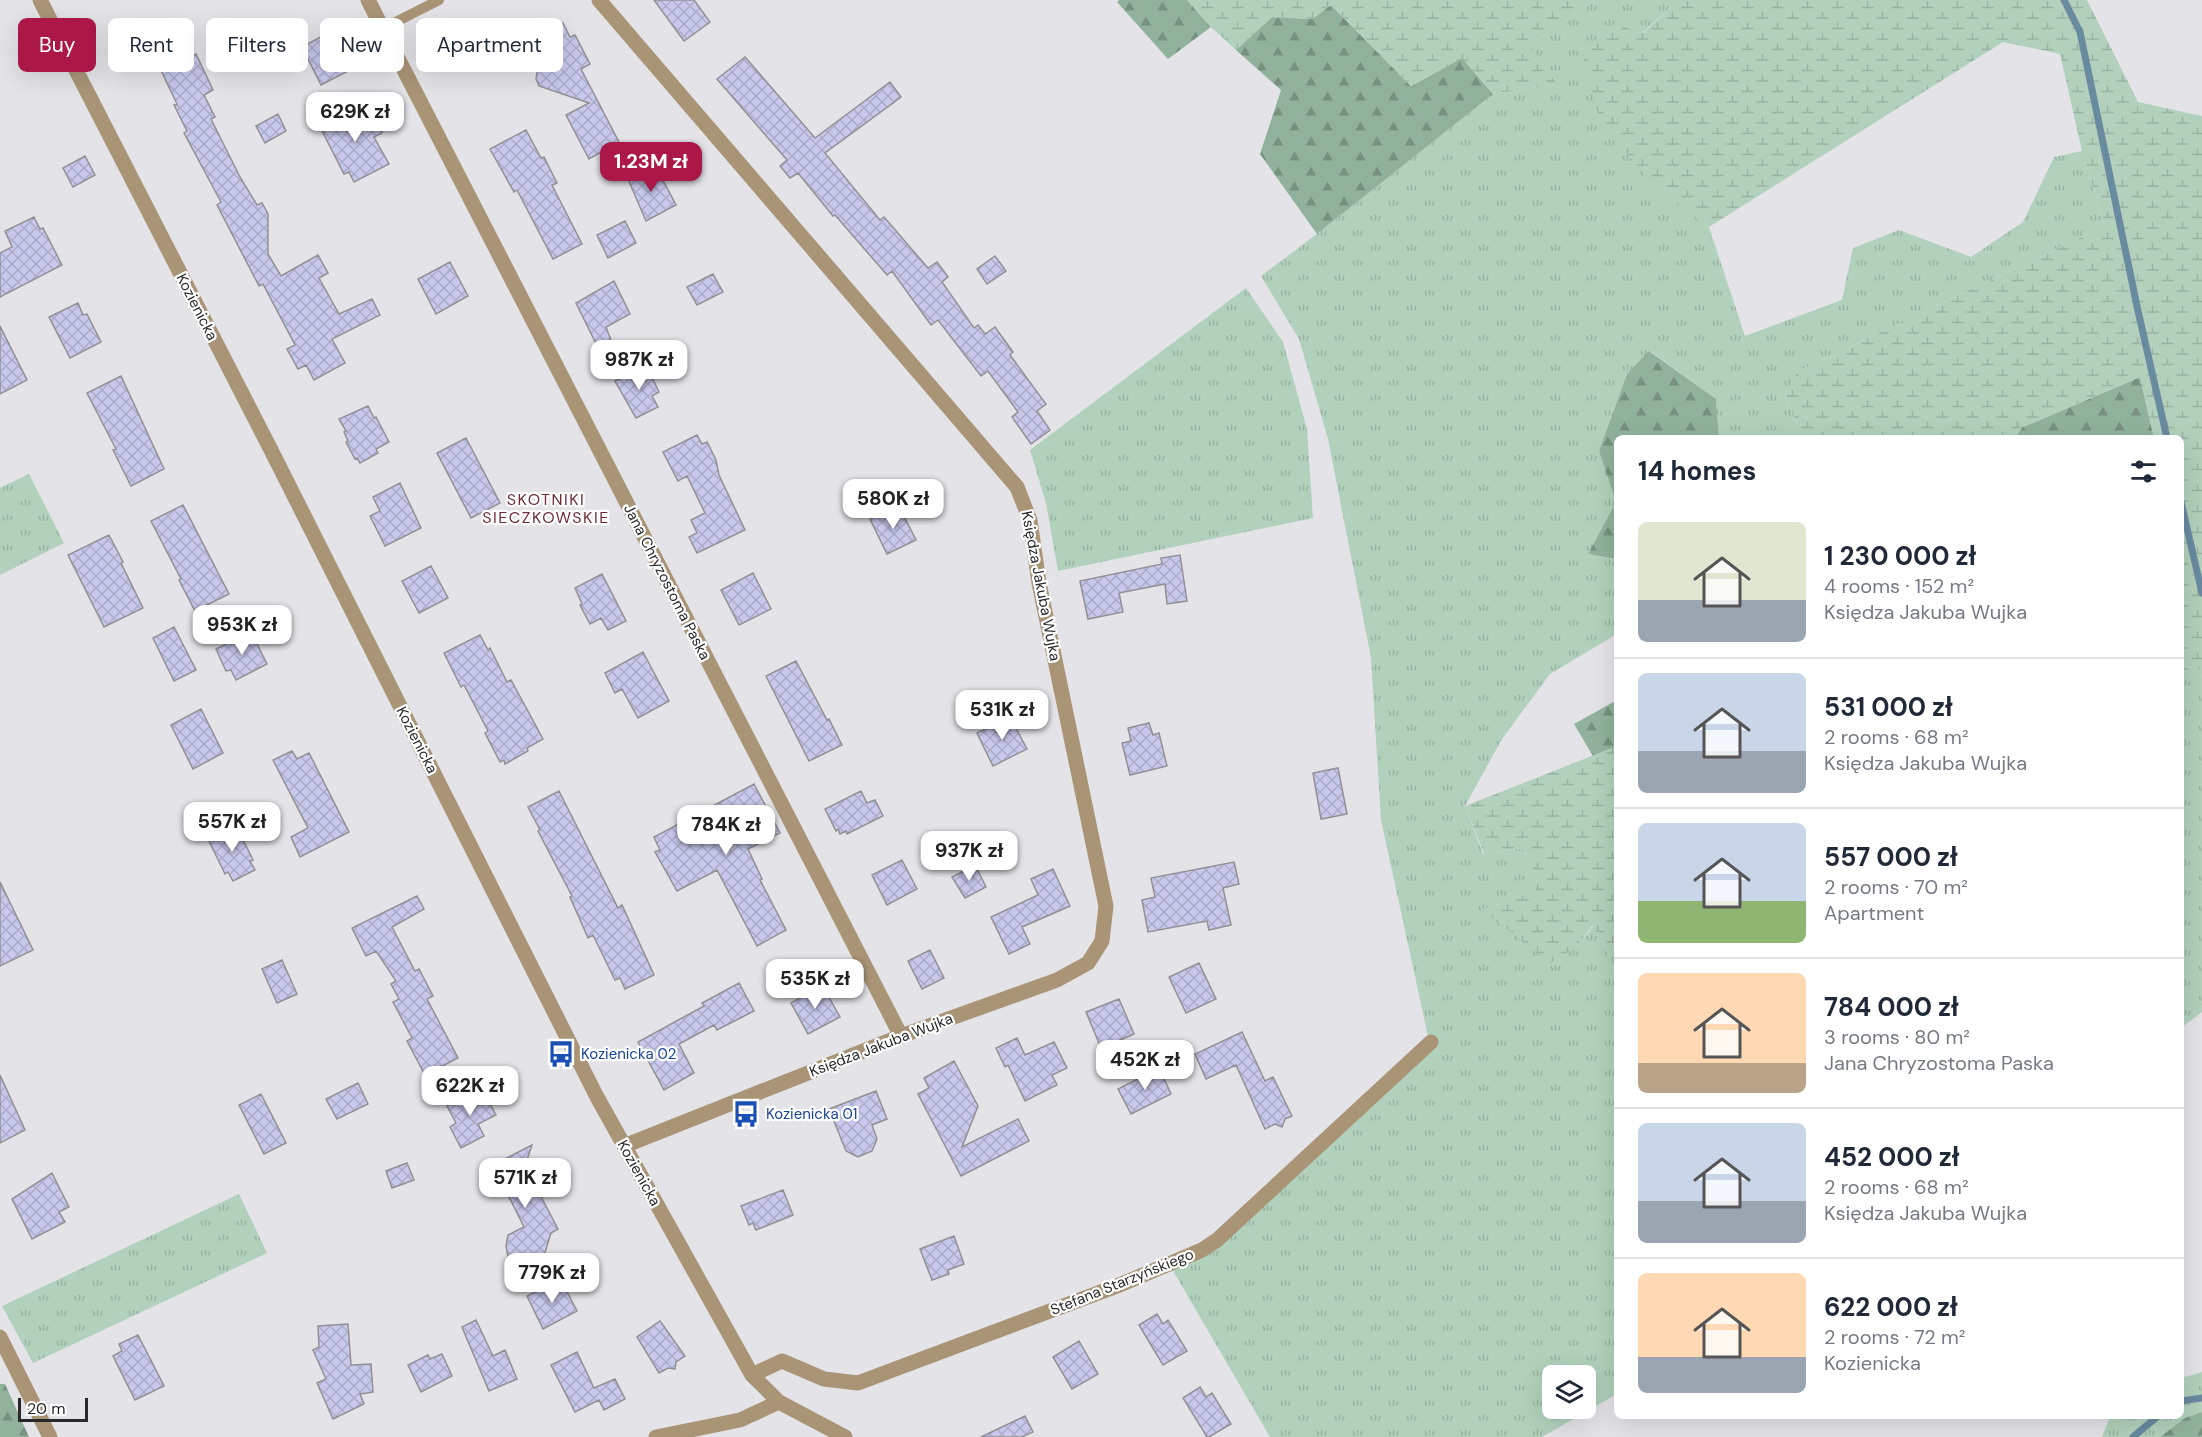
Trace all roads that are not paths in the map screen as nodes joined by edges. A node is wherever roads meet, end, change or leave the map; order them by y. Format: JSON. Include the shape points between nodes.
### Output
{"nodes":[{"id":1,"x":40,"y":0,"type":"edge"},
{"id":2,"x":368,"y":0,"type":"edge"},
{"id":3,"x":439,"y":0,"type":"edge"},
{"id":4,"x":599,"y":0,"type":"edge"},
{"id":5,"x":377,"y":18,"type":"edge"},
{"id":6,"x":402,"y":18,"type":"edge"},
{"id":7,"x":404,"y":71,"type":"edge"},
{"id":8,"x":901,"y":1036,"type":"junction"},
{"id":9,"x":1431,"y":1042,"type":"dead end"},
{"id":10,"x":624,"y":1146,"type":"junction"},
{"id":11,"x":0,"y":1337,"type":"edge"},
{"id":12,"x":752,"y":1375,"type":"junction"},
{"id":13,"x":778,"y":1402,"type":"junction"},
{"id":14,"x":51,"y":1437,"type":"edge"},
{"id":15,"x":656,"y":1437,"type":"edge"},
{"id":16,"x":845,"y":1437,"type":"edge"}],
"edges":[{"from":1,"to":10,"type":"street","name":"Kozienicka"},
{"from":2,"to":5,"type":"street","name":"Jana Chryzostoma Paska"},
{"from":3,"to":6,"type":"lane"},
{"from":4,"to":8,"type":"street","name":"Księdza Jakuba Wujka","via":[[1017,487],[1030,520],[1039,582],[1106,906],[1102,941],[1088,963],[1057,980]]},
{"from":7,"to":8,"type":"street","name":"Jana Chryzostoma Paska"},
{"from":8,"to":10,"type":"street","name":"Księdza Jakuba Wujka"},
{"from":9,"to":12,"type":"street","name":"Stefana Starzyńskiego","via":[[1202,1250],[858,1383],[824,1379],[782,1361]]},
{"from":10,"to":12,"type":"street","name":"Kozienicka"},
{"from":11,"to":14,"type":"street"},
{"from":12,"to":13,"type":"street","name":"Kozienicka"},
{"from":13,"to":15,"type":"street","via":[[740,1420]]},
{"from":13,"to":16,"type":"street","name":"Kozienicka"}]}
